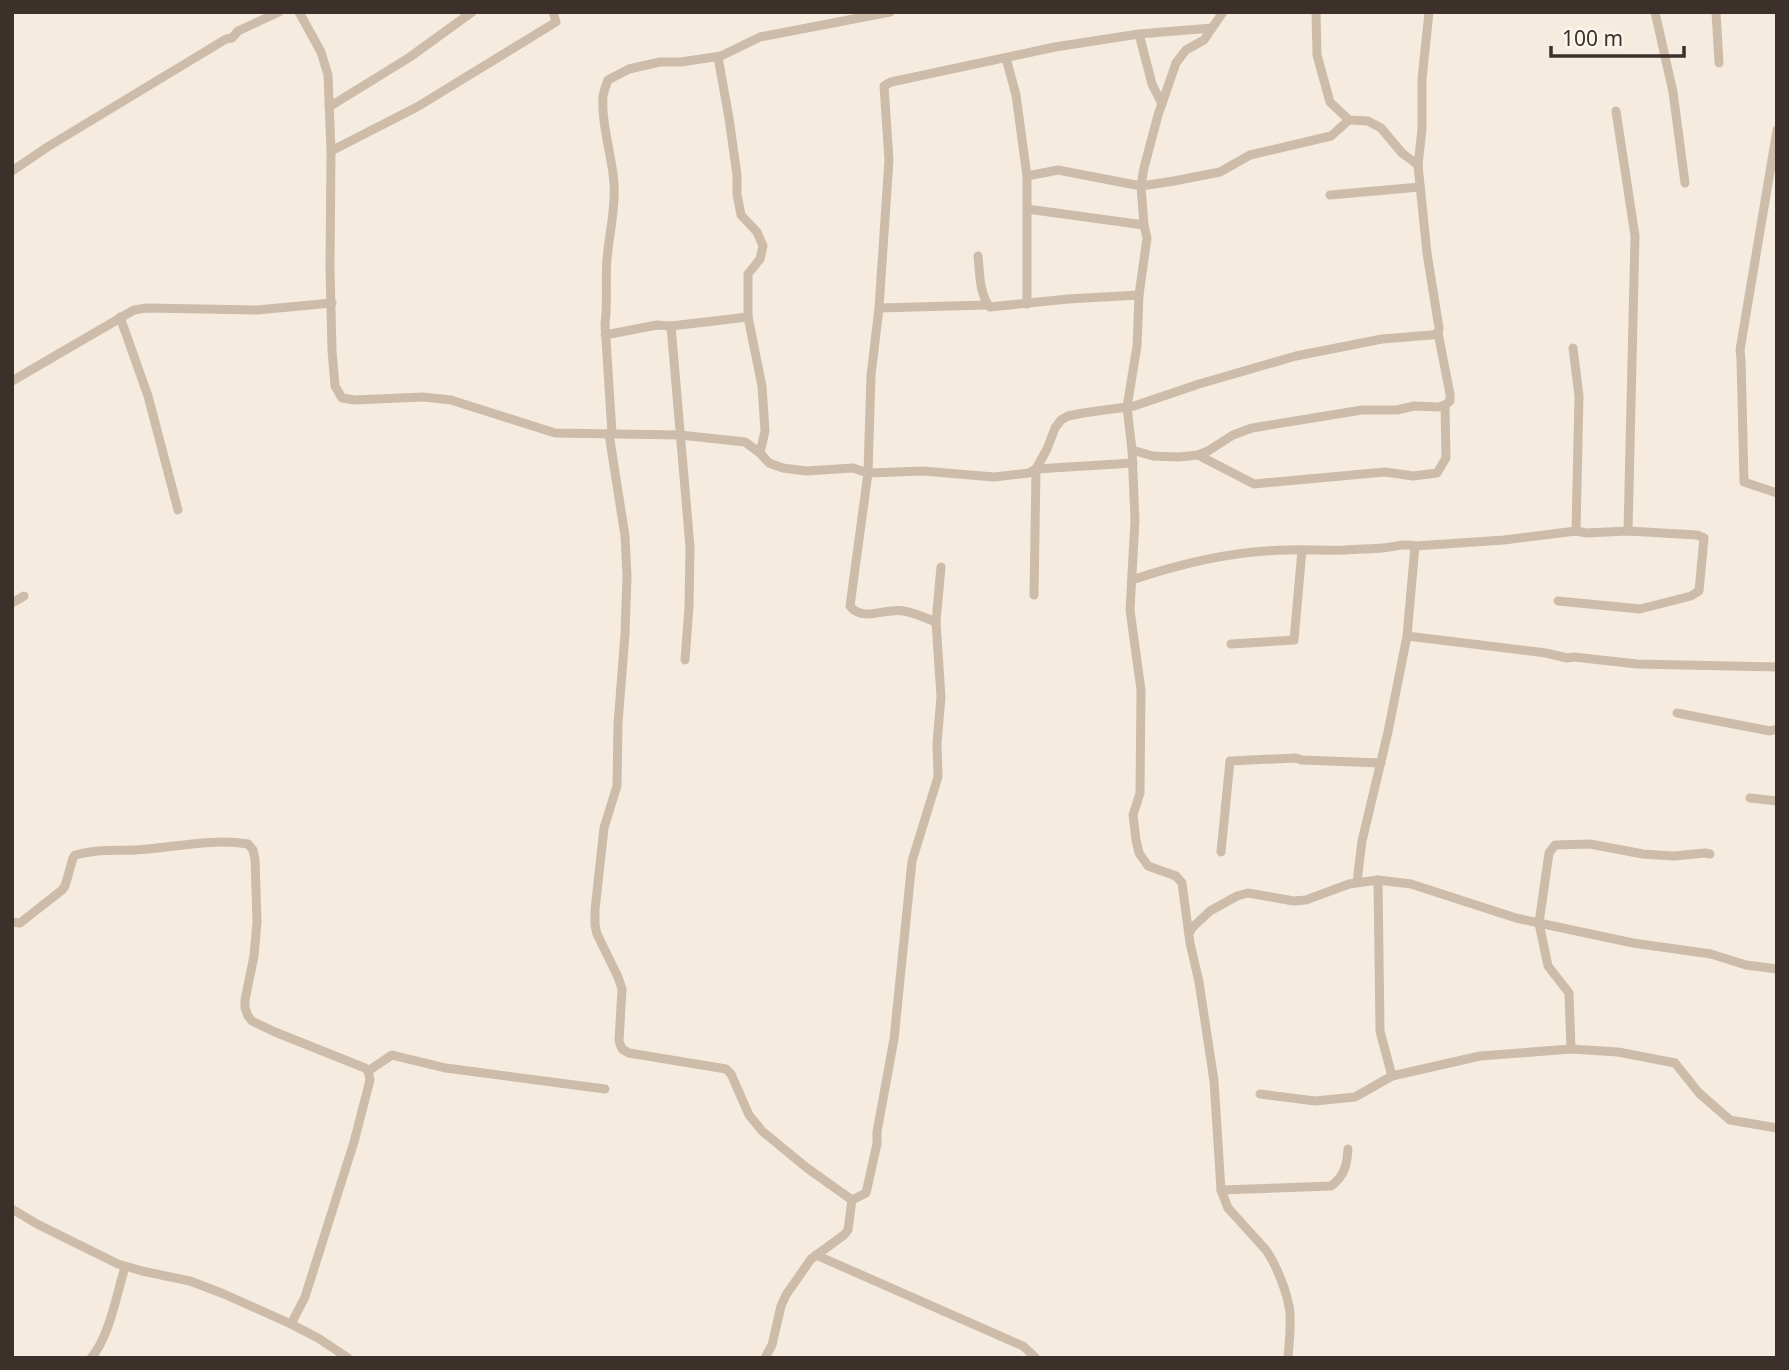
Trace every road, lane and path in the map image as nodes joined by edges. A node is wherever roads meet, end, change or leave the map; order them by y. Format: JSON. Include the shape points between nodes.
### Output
{"nodes":[{"id":1,"x":279,"y":12,"type":"edge"},
{"id":2,"x":299,"y":12,"type":"edge"},
{"id":3,"x":472,"y":12,"type":"edge"},
{"id":4,"x":553,"y":12,"type":"edge"},
{"id":5,"x":890,"y":12,"type":"edge"},
{"id":6,"x":1223,"y":12,"type":"edge"},
{"id":7,"x":1316,"y":12,"type":"edge"},
{"id":8,"x":1429,"y":12,"type":"edge"},
{"id":9,"x":1654,"y":12,"type":"edge"},
{"id":10,"x":1716,"y":12,"type":"edge"},
{"id":11,"x":1212,"y":28,"type":"junction"},
{"id":12,"x":1139,"y":34,"type":"junction"},
{"id":13,"x":718,"y":57,"type":"junction"},
{"id":14,"x":1006,"y":58,"type":"junction"},
{"id":15,"x":1719,"y":63,"type":"dead end"},
{"id":16,"x":1162,"y":104,"type":"junction"},
{"id":17,"x":329,"y":107,"type":"junction"},
{"id":18,"x":1616,"y":111,"type":"dead end"},
{"id":19,"x":1349,"y":120,"type":"junction"},
{"id":20,"x":1777,"y":130,"type":"edge"},
{"id":21,"x":331,"y":151,"type":"junction"},
{"id":22,"x":1418,"y":165,"type":"junction"},
{"id":23,"x":12,"y":171,"type":"edge"},
{"id":24,"x":1027,"y":176,"type":"junction"},
{"id":25,"x":1685,"y":183,"type":"dead end"},
{"id":26,"x":1141,"y":186,"type":"junction"},
{"id":27,"x":1420,"y":187,"type":"junction"},
{"id":28,"x":1330,"y":195,"type":"dead end"},
{"id":29,"x":1027,"y":209,"type":"junction"},
{"id":30,"x":1144,"y":225,"type":"junction"},
{"id":31,"x":978,"y":256,"type":"dead end"},
{"id":32,"x":1139,"y":295,"type":"junction"},
{"id":33,"x":331,"y":303,"type":"junction"},
{"id":34,"x":1027,"y":304,"type":"junction"},
{"id":35,"x":987,"y":305,"type":"junction"},
{"id":36,"x":878,"y":308,"type":"junction"},
{"id":37,"x":120,"y":317,"type":"junction"},
{"id":38,"x":748,"y":317,"type":"junction"},
{"id":39,"x":671,"y":326,"type":"junction"},
{"id":40,"x":1438,"y":333,"type":"junction"},
{"id":41,"x":605,"y":335,"type":"junction"},
{"id":42,"x":1573,"y":348,"type":"dead end"},
{"id":43,"x":12,"y":380,"type":"edge"},
{"id":44,"x":1445,"y":405,"type":"junction"},
{"id":45,"x":1127,"y":407,"type":"junction"},
{"id":46,"x":611,"y":433,"type":"junction"},
{"id":47,"x":680,"y":435,"type":"junction"},
{"id":48,"x":1132,"y":450,"type":"junction"},
{"id":49,"x":760,"y":453,"type":"junction"},
{"id":50,"x":1198,"y":455,"type":"junction"},
{"id":51,"x":1133,"y":463,"type":"junction"},
{"id":52,"x":1036,"y":469,"type":"junction"},
{"id":53,"x":868,"y":473,"type":"junction"},
{"id":54,"x":1777,"y":493,"type":"edge"},
{"id":55,"x":178,"y":510,"type":"dead end"},
{"id":56,"x":1576,"y":531,"type":"junction"},
{"id":57,"x":1628,"y":531,"type":"junction"},
{"id":58,"x":1415,"y":546,"type":"junction"},
{"id":59,"x":1302,"y":550,"type":"junction"},
{"id":60,"x":941,"y":567,"type":"dead end"},
{"id":61,"x":1132,"y":580,"type":"junction"},
{"id":62,"x":1034,"y":595,"type":"dead end"},
{"id":63,"x":24,"y":596,"type":"dead end"},
{"id":64,"x":1558,"y":601,"type":"dead end"},
{"id":65,"x":12,"y":603,"type":"edge"},
{"id":66,"x":936,"y":622,"type":"junction"},
{"id":67,"x":1407,"y":636,"type":"junction"},
{"id":68,"x":1231,"y":645,"type":"dead end"},
{"id":69,"x":685,"y":660,"type":"dead end"},
{"id":70,"x":1777,"y":667,"type":"edge"},
{"id":71,"x":1677,"y":713,"type":"dead end"},
{"id":72,"x":1777,"y":729,"type":"edge"},
{"id":73,"x":1381,"y":763,"type":"junction"},
{"id":74,"x":1749,"y":798,"type":"dead end"},
{"id":75,"x":1777,"y":802,"type":"edge"},
{"id":76,"x":1222,"y":852,"type":"dead end"},
{"id":77,"x":1710,"y":855,"type":"dead end"},
{"id":78,"x":1378,"y":880,"type":"junction"},
{"id":79,"x":1357,"y":882,"type":"junction"},
{"id":80,"x":12,"y":922,"type":"edge"},
{"id":81,"x":1539,"y":923,"type":"junction"},
{"id":82,"x":1189,"y":933,"type":"junction"},
{"id":83,"x":1777,"y":969,"type":"edge"},
{"id":84,"x":1571,"y":1049,"type":"junction"},
{"id":85,"x":368,"y":1071,"type":"junction"},
{"id":86,"x":1392,"y":1076,"type":"junction"},
{"id":87,"x":605,"y":1089,"type":"dead end"},
{"id":88,"x":1260,"y":1094,"type":"dead end"},
{"id":89,"x":1777,"y":1128,"type":"edge"},
{"id":90,"x":1349,"y":1149,"type":"dead end"},
{"id":91,"x":1221,"y":1189,"type":"junction"},
{"id":92,"x":852,"y":1200,"type":"junction"},
{"id":93,"x":12,"y":1209,"type":"edge"},
{"id":94,"x":816,"y":1255,"type":"junction"},
{"id":95,"x":125,"y":1266,"type":"junction"},
{"id":96,"x":291,"y":1324,"type":"junction"},
{"id":97,"x":91,"y":1358,"type":"edge"},
{"id":98,"x":348,"y":1358,"type":"edge"},
{"id":99,"x":765,"y":1358,"type":"edge"},
{"id":100,"x":1036,"y":1358,"type":"edge"},
{"id":101,"x":1288,"y":1358,"type":"edge"}],
"edges":[{"from":1,"to":23,"type":"street","via":[[238,31]]},
{"from":2,"to":17,"type":"street","via":[[321,52],[328,75]]},
{"from":3,"to":17,"type":"street"},
{"from":4,"to":21,"type":"street","via":[[556,22],[417,107]]},
{"from":5,"to":13,"type":"street","via":[[760,37]]},
{"from":6,"to":11,"type":"street"},
{"from":7,"to":19,"type":"street","via":[[1317,55],[1330,102]]},
{"from":8,"to":22,"type":"street"},
{"from":9,"to":25,"type":"street","via":[[1673,92]]},
{"from":10,"to":15,"type":"street"},
{"from":11,"to":12,"type":"street"},
{"from":11,"to":16,"type":"street","via":[[1175,63]]},
{"from":12,"to":14,"type":"street"},
{"from":12,"to":16,"type":"street"},
{"from":13,"to":38,"type":"street","via":[[741,215],[763,246],[748,274]]},
{"from":13,"to":41,"type":"street","via":[[660,62],[629,69],[608,80],[603,95],[614,185]]},
{"from":14,"to":24,"type":"street"},
{"from":14,"to":36,"type":"street","via":[[884,86],[889,160]]},
{"from":16,"to":26,"type":"street"},
{"from":17,"to":21,"type":"street"},
{"from":18,"to":57,"type":"street","via":[[1635,236]]},
{"from":19,"to":22,"type":"street","via":[[1368,121],[1381,128]]},
{"from":19,"to":26,"type":"street","via":[[1331,136],[1250,155],[1220,172]]},
{"from":20,"to":54,"type":"street","via":[[1740,350],[1744,482]]},
{"from":21,"to":33,"type":"street"},
{"from":22,"to":27,"type":"street"},
{"from":24,"to":26,"type":"street","via":[[1058,170]]},
{"from":24,"to":29,"type":"street"},
{"from":26,"to":30,"type":"street"},
{"from":27,"to":28,"type":"street"},
{"from":27,"to":40,"type":"street"},
{"from":29,"to":30,"type":"street"},
{"from":29,"to":34,"type":"street"},
{"from":30,"to":32,"type":"street","via":[[1147,238]]},
{"from":31,"to":35,"type":"street"},
{"from":32,"to":34,"type":"street"},
{"from":32,"to":45,"type":"street"},
{"from":33,"to":37,"type":"street","via":[[257,310],[147,308]]},
{"from":33,"to":46,"type":"street","via":[[335,386],[342,398],[451,400],[555,433]]},
{"from":34,"to":35,"type":"street"},
{"from":35,"to":36,"type":"street"},
{"from":36,"to":53,"type":"street"},
{"from":37,"to":43,"type":"street"},
{"from":37,"to":55,"type":"street","via":[[148,396]]},
{"from":38,"to":39,"type":"street"},
{"from":38,"to":49,"type":"street","via":[[762,386],[765,431]]},
{"from":39,"to":41,"type":"street"},
{"from":39,"to":47,"type":"street"},
{"from":40,"to":44,"type":"street","via":[[1450,394]]},
{"from":40,"to":45,"type":"street","via":[[1296,356]]},
{"from":41,"to":46,"type":"street"},
{"from":42,"to":56,"type":"street","via":[[1579,396]]},
{"from":44,"to":50,"type":"street","via":[[1362,410],[1252,428]]},
{"from":44,"to":50,"type":"street","via":[[1446,458],[1437,473],[1385,472],[1254,484]]},
{"from":45,"to":48,"type":"street"},
{"from":45,"to":52,"type":"street","via":[[1061,420]]},
{"from":46,"to":47,"type":"street"},
{"from":46,"to":92,"type":"street","via":[[625,536],[626,623],[617,786],[604,828],[595,925],[622,989],[619,1041],[629,1054],[726,1069],[762,1131]]},
{"from":47,"to":49,"type":"street","via":[[745,442]]},
{"from":47,"to":69,"type":"street","via":[[690,547]]},
{"from":48,"to":50,"type":"street","via":[[1153,456]]},
{"from":48,"to":51,"type":"street"},
{"from":49,"to":53,"type":"street","via":[[782,468],[853,468]]},
{"from":51,"to":52,"type":"street"},
{"from":51,"to":61,"type":"street"},
{"from":52,"to":53,"type":"street","via":[[994,477],[923,471]]},
{"from":52,"to":62,"type":"street"},
{"from":53,"to":66,"type":"street","via":[[850,606],[866,615],[901,610]]},
{"from":56,"to":57,"type":"street"},
{"from":56,"to":58,"type":"street"},
{"from":57,"to":64,"type":"street","via":[[1704,538],[1699,591],[1640,609]]},
{"from":58,"to":59,"type":"street"},
{"from":58,"to":67,"type":"street"},
{"from":59,"to":61,"type":"street","via":[[1218,556]]},
{"from":59,"to":68,"type":"street","via":[[1294,640]]},
{"from":60,"to":66,"type":"street"},
{"from":61,"to":82,"type":"street","via":[[1130,610],[1141,690],[1140,793],[1133,815],[1136,840],[1148,866],[1181,880]]},
{"from":63,"to":65,"type":"street"},
{"from":66,"to":92,"type":"street","via":[[941,697],[938,777],[912,861],[894,1039],[877,1143],[866,1193]]},
{"from":67,"to":70,"type":"street","via":[[1637,664]]},
{"from":67,"to":73,"type":"street"},
{"from":71,"to":72,"type":"street"},
{"from":73,"to":76,"type":"street","via":[[1296,758],[1230,761]]},
{"from":73,"to":79,"type":"street"},
{"from":74,"to":75,"type":"street"},
{"from":77,"to":81,"type":"street","via":[[1555,845],[1549,853]]},
{"from":78,"to":79,"type":"street"},
{"from":78,"to":81,"type":"street","via":[[1411,884]]},
{"from":78,"to":86,"type":"street","via":[[1380,1031]]},
{"from":79,"to":82,"type":"street","via":[[1306,900],[1248,893],[1237,896],[1210,911]]},
{"from":80,"to":85,"type":"street","via":[[20,923],[62,890],[75,855],[102,849],[248,844],[255,859],[257,914],[244,1000],[248,1016]]},
{"from":81,"to":83,"type":"street"},
{"from":81,"to":84,"type":"street","via":[[1548,966],[1569,993]]},
{"from":82,"to":91,"type":"street","via":[[1214,1081]]},
{"from":84,"to":86,"type":"street","via":[[1480,1056]]},
{"from":84,"to":89,"type":"street","via":[[1675,1063],[1699,1093],[1730,1120]]},
{"from":85,"to":87,"type":"street","via":[[392,1055],[446,1068]]},
{"from":85,"to":96,"type":"street","via":[[370,1080],[354,1142],[305,1297]]},
{"from":86,"to":88,"type":"street","via":[[1355,1097],[1315,1101]]},
{"from":90,"to":91,"type":"street","via":[[1347,1165],[1331,1186]]},
{"from":91,"to":101,"type":"street","via":[[1228,1208],[1272,1258],[1290,1311]]},
{"from":92,"to":94,"type":"street","via":[[848,1230]]},
{"from":93,"to":95,"type":"street"},
{"from":94,"to":99,"type":"street","via":[[786,1295]]},
{"from":94,"to":100,"type":"street","via":[[1023,1346]]},
{"from":95,"to":96,"type":"street","via":[[190,1281]]},
{"from":95,"to":97,"type":"street","via":[[104,1337]]},
{"from":96,"to":98,"type":"street"}]}
